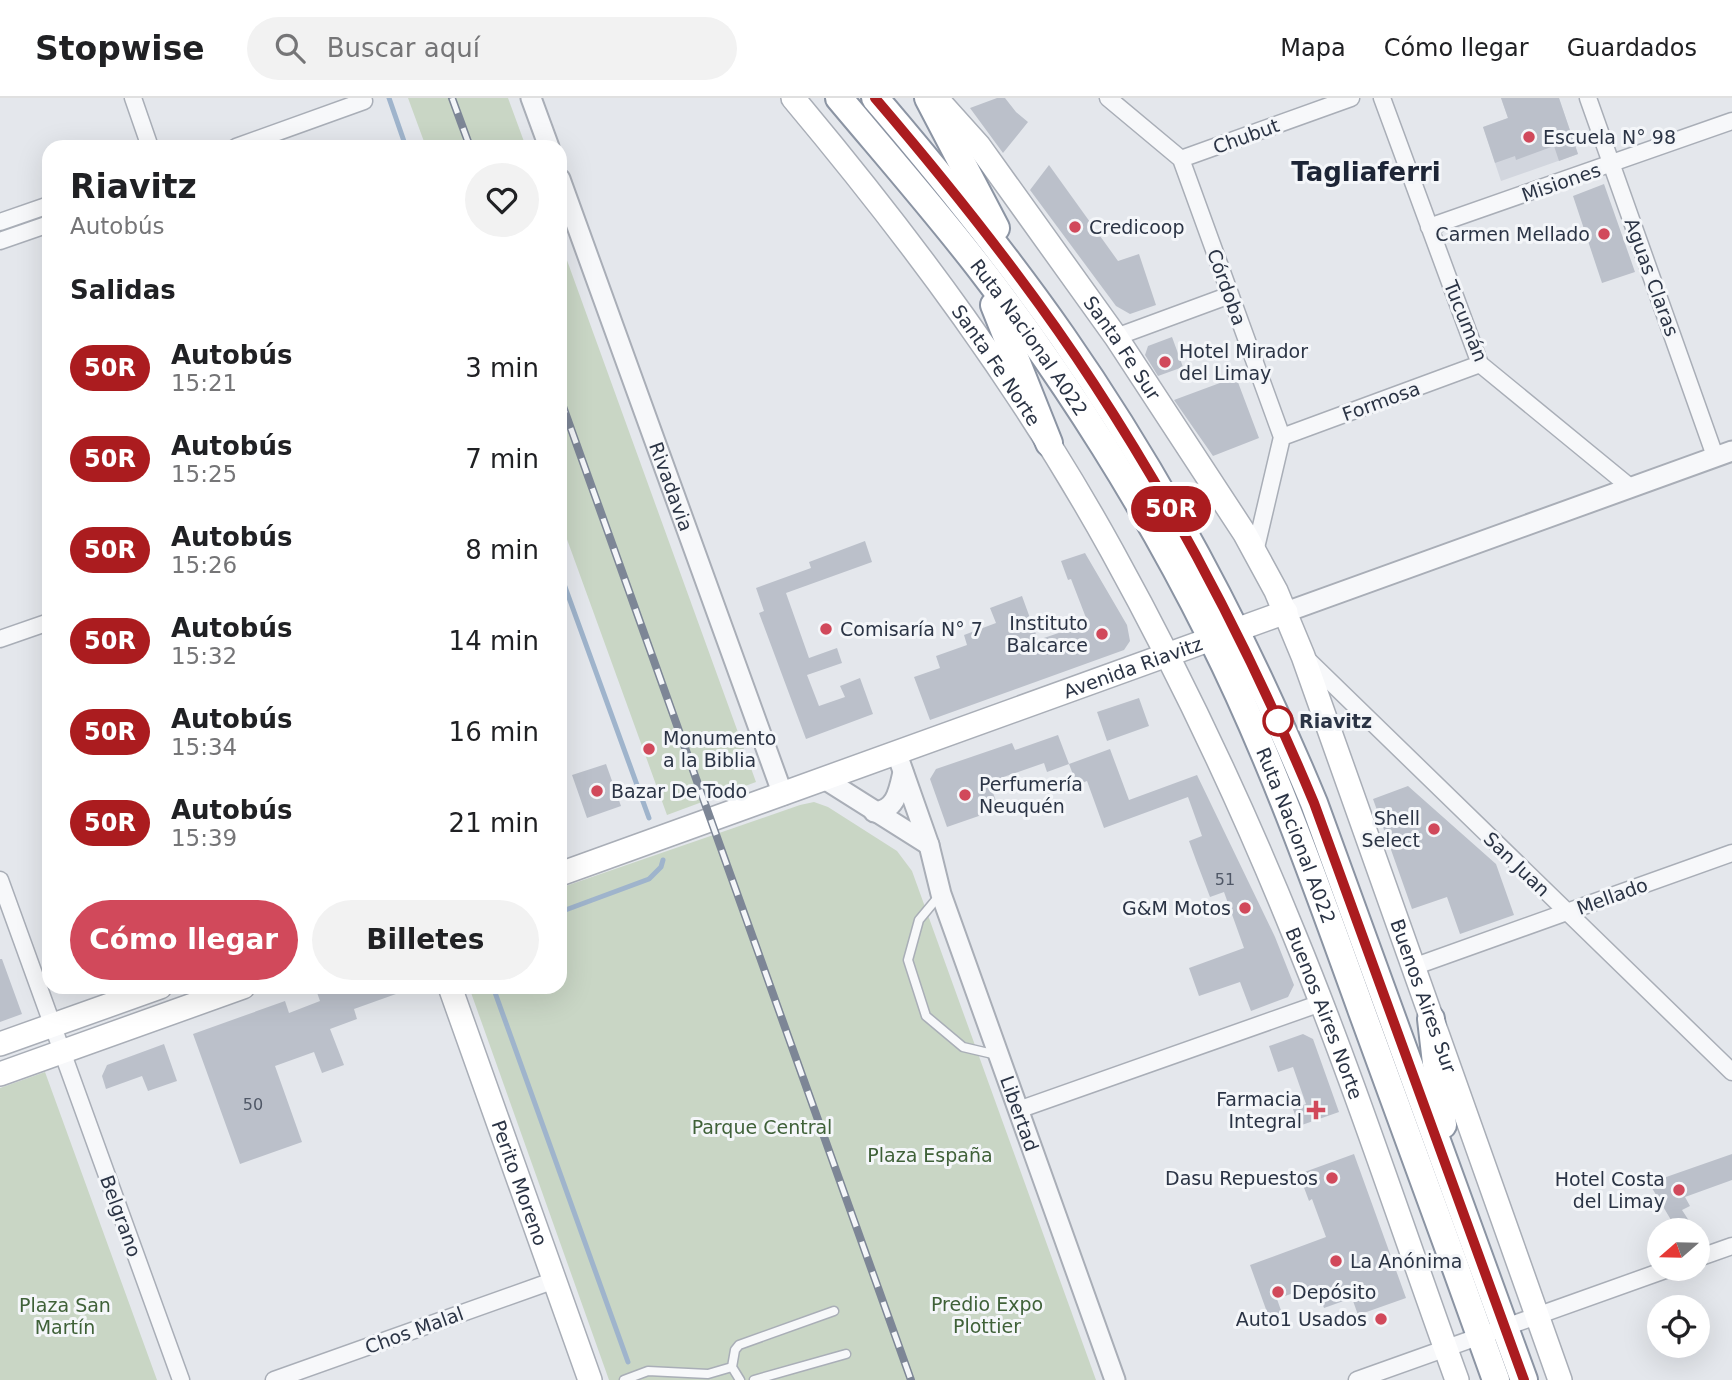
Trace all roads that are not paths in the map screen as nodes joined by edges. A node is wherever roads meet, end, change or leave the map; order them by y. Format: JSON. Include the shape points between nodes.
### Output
{"nodes":[{"id":1,"x":133,"y":98,"type":"edge"},
{"id":2,"x":531,"y":98,"type":"edge"},
{"id":3,"x":793,"y":98,"type":"edge"},
{"id":4,"x":839,"y":98,"type":"edge"},
{"id":5,"x":875,"y":98,"type":"edge"},
{"id":6,"x":928,"y":98,"type":"edge"},
{"id":7,"x":936,"y":98,"type":"edge"},
{"id":8,"x":1108,"y":98,"type":"edge"},
{"id":9,"x":1350,"y":98,"type":"edge"},
{"id":10,"x":1382,"y":98,"type":"edge"},
{"id":11,"x":1587,"y":98,"type":"edge"},
{"id":12,"x":363,"y":99,"type":"edge"},
{"id":13,"x":1732,"y":121,"type":"edge"},
{"id":14,"x":148,"y":140,"type":"edge"},
{"id":15,"x":255,"y":140,"type":"edge"},
{"id":16,"x":546,"y":140,"type":"edge"},
{"id":17,"x":1181,"y":159,"type":"junction"},
{"id":18,"x":1612,"y":165,"type":"junction"},
{"id":19,"x":567,"y":198,"type":"edge"},
{"id":20,"x":42,"y":207,"type":"edge"},
{"id":21,"x":0,"y":222,"type":"edge"},
{"id":22,"x":42,"y":226,"type":"edge"},
{"id":23,"x":1429,"y":227,"type":"junction"},
{"id":24,"x":0,"y":241,"type":"edge"},
{"id":25,"x":979,"y":267,"type":"junction"},
{"id":26,"x":1024,"y":283,"type":"junction"},
{"id":27,"x":1230,"y":295,"type":"junction"},
{"id":28,"x":1116,"y":337,"type":"junction"},
{"id":29,"x":1480,"y":365,"type":"junction"},
{"id":30,"x":1282,"y":437,"type":"junction"},
{"id":31,"x":1049,"y":443,"type":"junction"},
{"id":32,"x":1724,"y":454,"type":"edge"},
{"id":33,"x":1630,"y":487,"type":"junction"},
{"id":34,"x":1265,"y":507,"type":"junction"},
{"id":35,"x":1234,"y":518,"type":"junction"},
{"id":36,"x":1255,"y":552,"type":"junction"},
{"id":37,"x":1286,"y":612,"type":"junction"},
{"id":38,"x":42,"y":624,"type":"edge"},
{"id":39,"x":1223,"y":635,"type":"junction"},
{"id":40,"x":0,"y":639,"type":"edge"},
{"id":41,"x":1166,"y":656,"type":"junction"},
{"id":42,"x":1303,"y":656,"type":"junction"},
{"id":43,"x":900,"y":762,"type":"junction"},
{"id":44,"x":826,"y":780,"type":"junction"},
{"id":45,"x":783,"y":795,"type":"junction"},
{"id":46,"x":874,"y":812,"type":"junction"},
{"id":47,"x":654,"y":841,"type":"junction"},
{"id":48,"x":929,"y":845,"type":"junction"},
{"id":49,"x":1732,"y":853,"type":"edge"},
{"id":50,"x":567,"y":859,"type":"edge"},
{"id":51,"x":567,"y":872,"type":"edge"},
{"id":52,"x":0,"y":880,"type":"edge"},
{"id":53,"x":941,"y":894,"type":"junction"},
{"id":54,"x":1567,"y":912,"type":"junction"},
{"id":55,"x":1413,"y":967,"type":"junction"},
{"id":56,"x":141,"y":994,"type":"edge"},
{"id":57,"x":224,"y":994,"type":"edge"},
{"id":58,"x":453,"y":994,"type":"edge"},
{"id":59,"x":1321,"y":1003,"type":"junction"},
{"id":60,"x":1431,"y":1019,"type":"junction"},
{"id":61,"x":52,"y":1026,"type":"junction"},
{"id":62,"x":0,"y":1044,"type":"edge"},
{"id":63,"x":62,"y":1052,"type":"junction"},
{"id":64,"x":999,"y":1055,"type":"junction"},
{"id":65,"x":1732,"y":1072,"type":"edge"},
{"id":66,"x":0,"y":1074,"type":"edge"},
{"id":67,"x":1018,"y":1110,"type":"junction"},
{"id":68,"x":1447,"y":1165,"type":"junction"},
{"id":69,"x":1732,"y":1246,"type":"edge"},
{"id":70,"x":1710,"y":1254,"type":"edge"},
{"id":71,"x":1647,"y":1277,"type":"edge"},
{"id":72,"x":555,"y":1280,"type":"junction"},
{"id":73,"x":834,"y":1311,"type":"dead end"},
{"id":74,"x":1537,"y":1316,"type":"junction"},
{"id":75,"x":1505,"y":1327,"type":"junction"},
{"id":76,"x":1480,"y":1336,"type":"junction"},
{"id":77,"x":1446,"y":1348,"type":"junction"},
{"id":78,"x":846,"y":1354,"type":"dead end"},
{"id":79,"x":732,"y":1367,"type":"junction"},
{"id":80,"x":181,"y":1380,"type":"edge"},
{"id":81,"x":274,"y":1380,"type":"edge"},
{"id":82,"x":590,"y":1380,"type":"edge"},
{"id":83,"x":624,"y":1380,"type":"edge"},
{"id":84,"x":740,"y":1380,"type":"edge"},
{"id":85,"x":754,"y":1380,"type":"edge"},
{"id":86,"x":1115,"y":1380,"type":"edge"},
{"id":87,"x":1357,"y":1380,"type":"edge"},
{"id":88,"x":1457,"y":1380,"type":"edge"},
{"id":89,"x":1496,"y":1380,"type":"edge"},
{"id":90,"x":1524,"y":1380,"type":"edge"},
{"id":91,"x":1560,"y":1380,"type":"edge"}],
"edges":[{"from":1,"to":14,"type":"street"},
{"from":2,"to":16,"type":"street"},
{"from":3,"to":31,"type":"main road","name":"Santa Fe Norte","via":[[936,277]]},
{"from":4,"to":25,"type":"highway","name":"Ruta Nacional A022"},
{"from":5,"to":26,"type":"highway","name":"Ruta Nacional A022"},
{"from":6,"to":26,"type":"highway"},
{"from":7,"to":28,"type":"main road","name":"Santa Fe Sur","via":[[979,146]]},
{"from":8,"to":17,"type":"street"},
{"from":9,"to":17,"type":"street","name":"Chubut"},
{"from":10,"to":23,"type":"street","name":"Tucumán"},
{"from":11,"to":18,"type":"street","name":"Aguas Claras"},
{"from":12,"to":15,"type":"street"},
{"from":13,"to":18,"type":"street","name":"Misiones"},
{"from":17,"to":27,"type":"street","name":"Córdoba"},
{"from":18,"to":23,"type":"street","name":"Misiones"},
{"from":18,"to":32,"type":"street","name":"Aguas Claras"},
{"from":19,"to":45,"type":"street","name":"Rivadavia"},
{"from":20,"to":21,"type":"street"},
{"from":22,"to":24,"type":"street"},
{"from":23,"to":29,"type":"street","name":"Tucumán"},
{"from":25,"to":31,"type":"highway"},
{"from":25,"to":39,"type":"highway","name":"Ruta Nacional A022","via":[[1091,428]]},
{"from":26,"to":39,"type":"highway","name":"Ruta Nacional A022","via":[[1131,442],[1188,538]]},
{"from":27,"to":28,"type":"street"},
{"from":27,"to":30,"type":"street","name":"Córdoba"},
{"from":28,"to":35,"type":"main road","name":"Santa Fe Sur"},
{"from":29,"to":30,"type":"street","name":"Formosa"},
{"from":29,"to":33,"type":"street","name":"Tucumán"},
{"from":30,"to":34,"type":"street"},
{"from":31,"to":41,"type":"main road","name":"Santa Fe Norte"},
{"from":32,"to":33,"type":"street","name":"Avenida Riavitz"},
{"from":33,"to":37,"type":"street","name":"Avenida Riavitz"},
{"from":34,"to":35,"type":"street","via":[[1248,519]]},
{"from":34,"to":36,"type":"street"},
{"from":35,"to":36,"type":"main road","name":"Santa Fe Sur"},
{"from":36,"to":37,"type":"main road","name":"Santa Fe Sur"},
{"from":37,"to":39,"type":"main road","name":"Avenida Riavitz"},
{"from":37,"to":42,"type":"main road","name":"Buenos Aires Sur"},
{"from":38,"to":40,"type":"street"},
{"from":39,"to":41,"type":"main road","name":"Avenida Riavitz"},
{"from":39,"to":68,"type":"highway","name":"Ruta Nacional A022","via":[[1280,726],[1314,803]]},
{"from":39,"to":76,"type":"highway","name":"Ruta Nacional A022"},
{"from":41,"to":43,"type":"main road","name":"Avenida Riavitz"},
{"from":41,"to":59,"type":"main road","name":"Buenos Aires Norte","via":[[1267,869]]},
{"from":42,"to":54,"type":"street","name":"San Juan"},
{"from":42,"to":55,"type":"main road","name":"Buenos Aires Sur"},
{"from":43,"to":44,"type":"main road","name":"Avenida Riavitz"},
{"from":43,"to":46,"type":"street","via":[[894,802]]},
{"from":43,"to":48,"type":"street","name":"Libertad"},
{"from":44,"to":45,"type":"main road","name":"Avenida Riavitz"},
{"from":44,"to":46,"type":"street"},
{"from":45,"to":47,"type":"main road","name":"Avenida Riavitz"},
{"from":46,"to":48,"type":"street"},
{"from":47,"to":50,"type":"main road","name":"Avenida Riavitz"},
{"from":47,"to":51,"type":"main road","name":"Avenida Riavitz"},
{"from":48,"to":53,"type":"street","name":"Libertad"},
{"from":49,"to":54,"type":"street","name":"Mellado"},
{"from":52,"to":61,"type":"street","name":"Belgrano"},
{"from":53,"to":64,"type":"street","name":"Libertad"},
{"from":53,"to":64,"type":"lane","via":[[919,920],[908,960],[926,1016],[963,1047]]},
{"from":54,"to":55,"type":"street","name":"Mellado"},
{"from":54,"to":65,"type":"street","name":"San Juan"},
{"from":55,"to":60,"type":"main road","name":"Buenos Aires Sur"},
{"from":56,"to":61,"type":"main road"},
{"from":57,"to":63,"type":"main road"},
{"from":58,"to":72,"type":"main road","name":"Perito Moreno"},
{"from":59,"to":67,"type":"street"},
{"from":59,"to":77,"type":"main road","name":"Buenos Aires Norte"},
{"from":60,"to":68,"type":"highway"},
{"from":60,"to":74,"type":"main road","name":"Buenos Aires Sur"},
{"from":61,"to":62,"type":"main road"},
{"from":61,"to":63,"type":"street","name":"Belgrano"},
{"from":63,"to":66,"type":"main road"},
{"from":63,"to":80,"type":"street","name":"Belgrano"},
{"from":64,"to":67,"type":"street","name":"Libertad"},
{"from":67,"to":86,"type":"street","name":"Libertad"},
{"from":68,"to":75,"type":"highway","name":"Ruta Nacional A022"},
{"from":69,"to":70,"type":"street"},
{"from":71,"to":74,"type":"street"},
{"from":72,"to":81,"type":"street","name":"Chos Malal"},
{"from":72,"to":82,"type":"main road","name":"Perito Moreno"},
{"from":73,"to":79,"type":"lane","via":[[738,1345]]},
{"from":74,"to":75,"type":"street"},
{"from":74,"to":91,"type":"main road","name":"Buenos Aires Sur"},
{"from":75,"to":76,"type":"street"},
{"from":75,"to":90,"type":"highway","name":"Ruta Nacional A022"},
{"from":76,"to":77,"type":"street"},
{"from":76,"to":89,"type":"highway","name":"Ruta Nacional A022"},
{"from":77,"to":87,"type":"street"},
{"from":77,"to":88,"type":"main road","name":"Buenos Aires Norte"},
{"from":78,"to":85,"type":"lane"},
{"from":79,"to":83,"type":"lane","via":[[708,1374],[648,1371]]},
{"from":79,"to":84,"type":"lane"}]}
